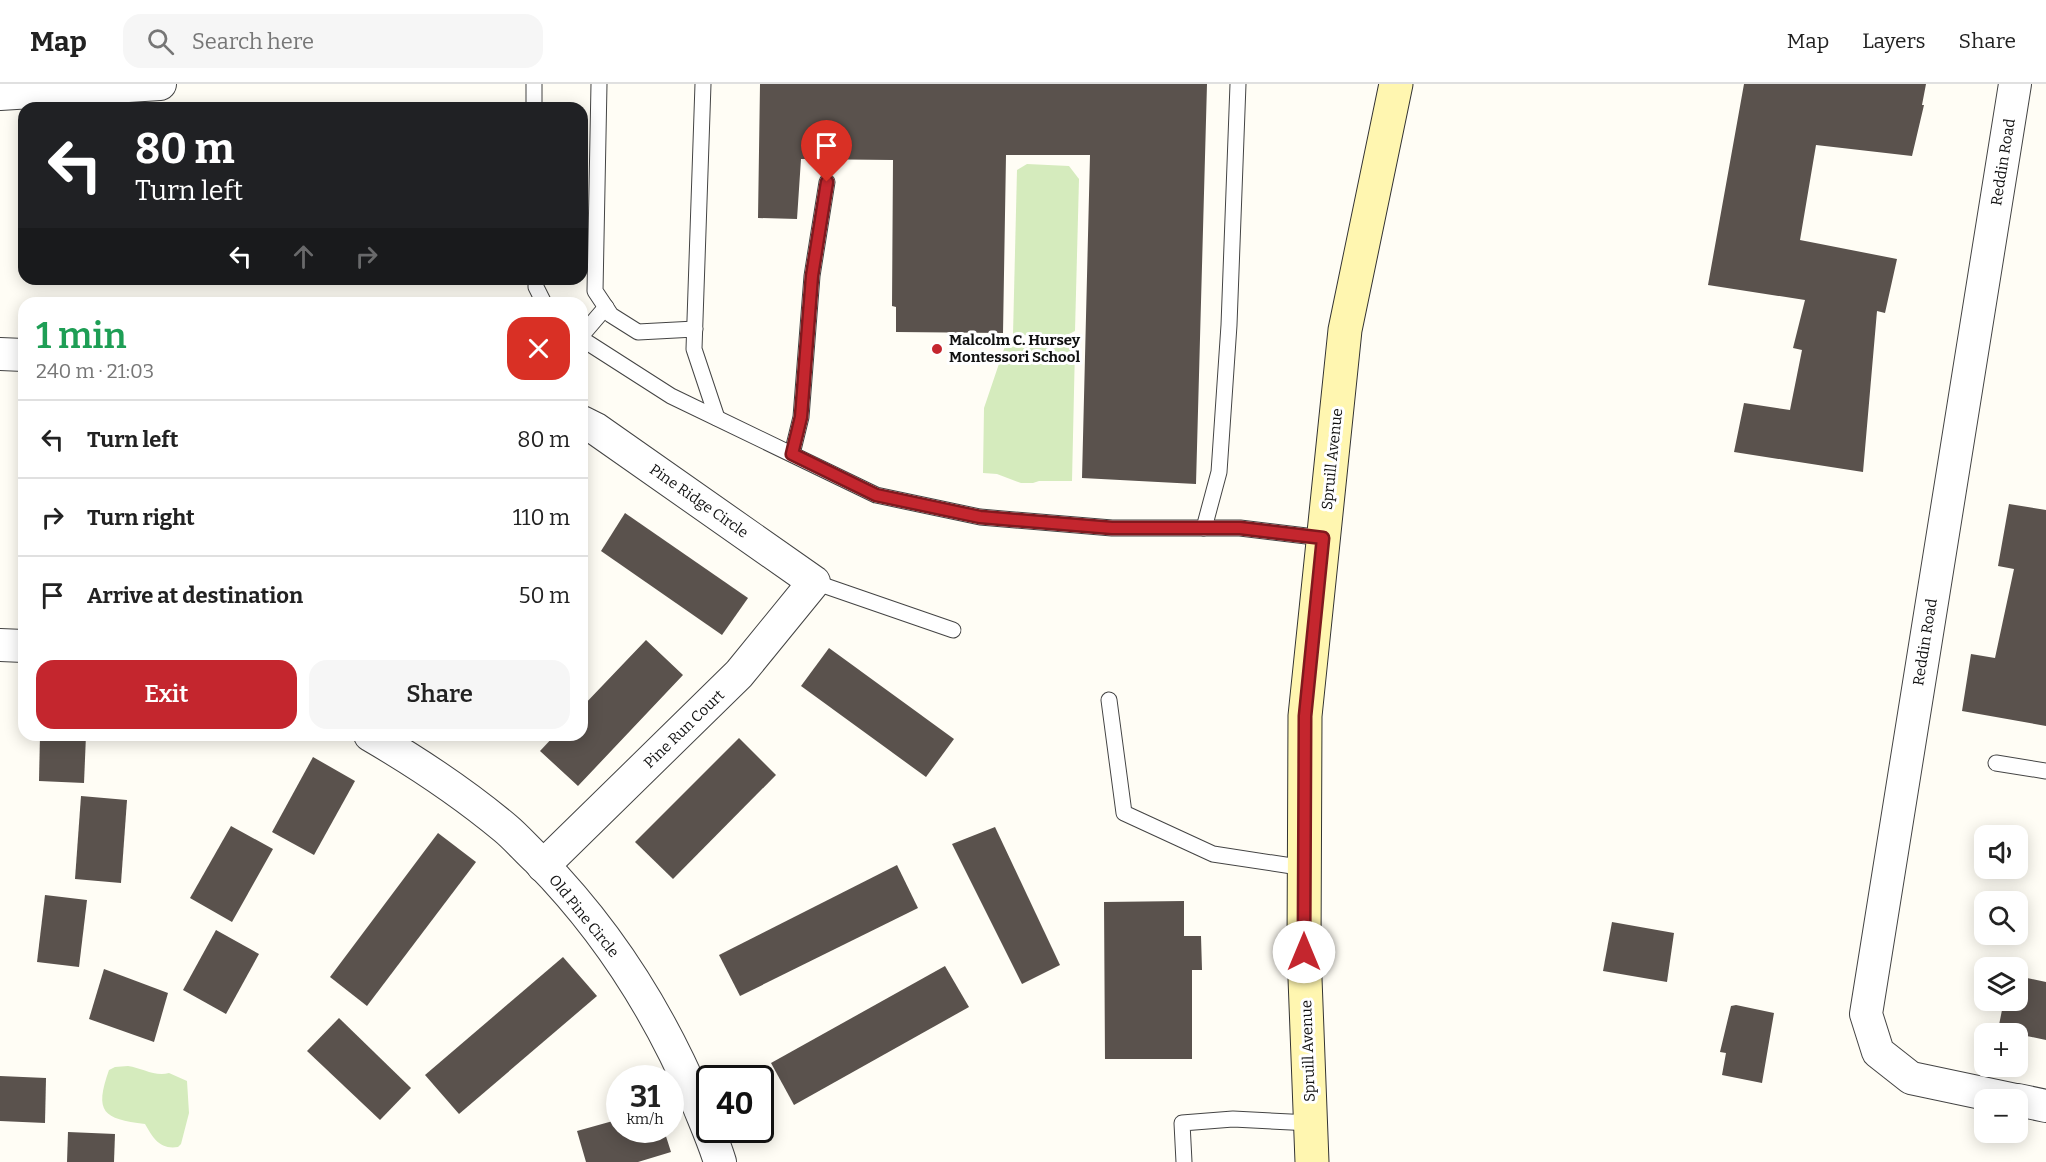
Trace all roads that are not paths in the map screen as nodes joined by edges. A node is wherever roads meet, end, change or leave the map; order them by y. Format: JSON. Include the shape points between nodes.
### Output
{"nodes":[{"id":1,"x":159,"y":84,"type":"edge"},
{"id":2,"x":534,"y":84,"type":"edge"},
{"id":3,"x":599,"y":84,"type":"edge"},
{"id":4,"x":703,"y":84,"type":"edge"},
{"id":5,"x":1238,"y":84,"type":"edge"},
{"id":6,"x":1396,"y":84,"type":"edge"},
{"id":7,"x":2015,"y":84,"type":"edge"},
{"id":8,"x":0,"y":94,"type":"edge"},
{"id":9,"x":534,"y":102,"type":"edge"},
{"id":10,"x":827,"y":182,"type":"dead end"},
{"id":11,"x":606,"y":307,"type":"junction"},
{"id":12,"x":588,"y":330,"type":"edge"},
{"id":13,"x":694,"y":330,"type":"junction"},
{"id":14,"x":588,"y":341,"type":"edge"},
{"id":15,"x":0,"y":354,"type":"edge"},
{"id":16,"x":18,"y":355,"type":"edge"},
{"id":17,"x":717,"y":418,"type":"junction"},
{"id":18,"x":588,"y":425,"type":"edge"},
{"id":19,"x":792,"y":454,"type":"junction"},
{"id":20,"x":1203,"y":528,"type":"junction"},
{"id":21,"x":1323,"y":538,"type":"junction"},
{"id":22,"x":814,"y":582,"type":"junction"},
{"id":23,"x":953,"y":630,"type":"dead end"},
{"id":24,"x":0,"y":645,"type":"edge"},
{"id":25,"x":18,"y":646,"type":"edge"},
{"id":26,"x":1109,"y":700,"type":"dead end"},
{"id":27,"x":380,"y":741,"type":"edge"},
{"id":28,"x":1996,"y":763,"type":"dead end"},
{"id":29,"x":2046,"y":771,"type":"edge"},
{"id":30,"x":543,"y":866,"type":"junction"},
{"id":31,"x":1305,"y":868,"type":"junction"},
{"id":32,"x":1974,"y":1091,"type":"edge"},
{"id":33,"x":2028,"y":1102,"type":"edge"},
{"id":34,"x":2046,"y":1106,"type":"edge"},
{"id":35,"x":1311,"y":1123,"type":"junction"},
{"id":36,"x":720,"y":1162,"type":"edge"},
{"id":37,"x":1184,"y":1162,"type":"edge"},
{"id":38,"x":1312,"y":1162,"type":"edge"}],
"edges":[{"from":1,"to":8,"type":"street"},
{"from":2,"to":9,"type":"lane"},
{"from":3,"to":11,"type":"lane","via":[[595,291]]},
{"from":4,"to":13,"type":"lane"},
{"from":5,"to":20,"type":"lane","via":[[1219,472]]},
{"from":6,"to":21,"type":"street","name":"Spruill Avenue","via":[[1345,330]]},
{"from":7,"to":32,"type":"street","name":"Reddin Road","via":[[1866,1014],[1878,1052],[1911,1078]]},
{"from":10,"to":19,"type":"lane","via":[[812,276],[801,417]]},
{"from":11,"to":12,"type":"lane"},
{"from":11,"to":13,"type":"lane","via":[[611,315],[638,332]]},
{"from":13,"to":17,"type":"lane","via":[[694,349]]},
{"from":14,"to":17,"type":"lane","via":[[671,396]]},
{"from":15,"to":16,"type":"street"},
{"from":17,"to":19,"type":"lane"},
{"from":18,"to":22,"type":"street","name":"Pine Ridge Circle"},
{"from":19,"to":20,"type":"lane","via":[[876,495],[980,517],[1112,528]]},
{"from":20,"to":21,"type":"lane","via":[[1240,528]]},
{"from":21,"to":31,"type":"street","name":"Spruill Avenue","via":[[1305,716]]},
{"from":22,"to":23,"type":"lane"},
{"from":22,"to":30,"type":"street","name":"Pine Run Court","via":[[740,674]]},
{"from":24,"to":25,"type":"street"},
{"from":26,"to":31,"type":"lane","via":[[1124,813],[1213,854]]},
{"from":27,"to":30,"type":"street","name":"Old Pine Circle","via":[[458,791],[507,830]]},
{"from":28,"to":29,"type":"lane"},
{"from":30,"to":36,"type":"street","name":"Old Pine Circle","via":[[606,940],[657,1017],[680,1061]]},
{"from":31,"to":35,"type":"street","name":"Spruill Avenue"},
{"from":33,"to":34,"type":"street","name":"Reddin Road"},
{"from":35,"to":37,"type":"lane","via":[[1233,1119],[1182,1123]]},
{"from":35,"to":38,"type":"street","name":"Spruill Avenue"}]}
